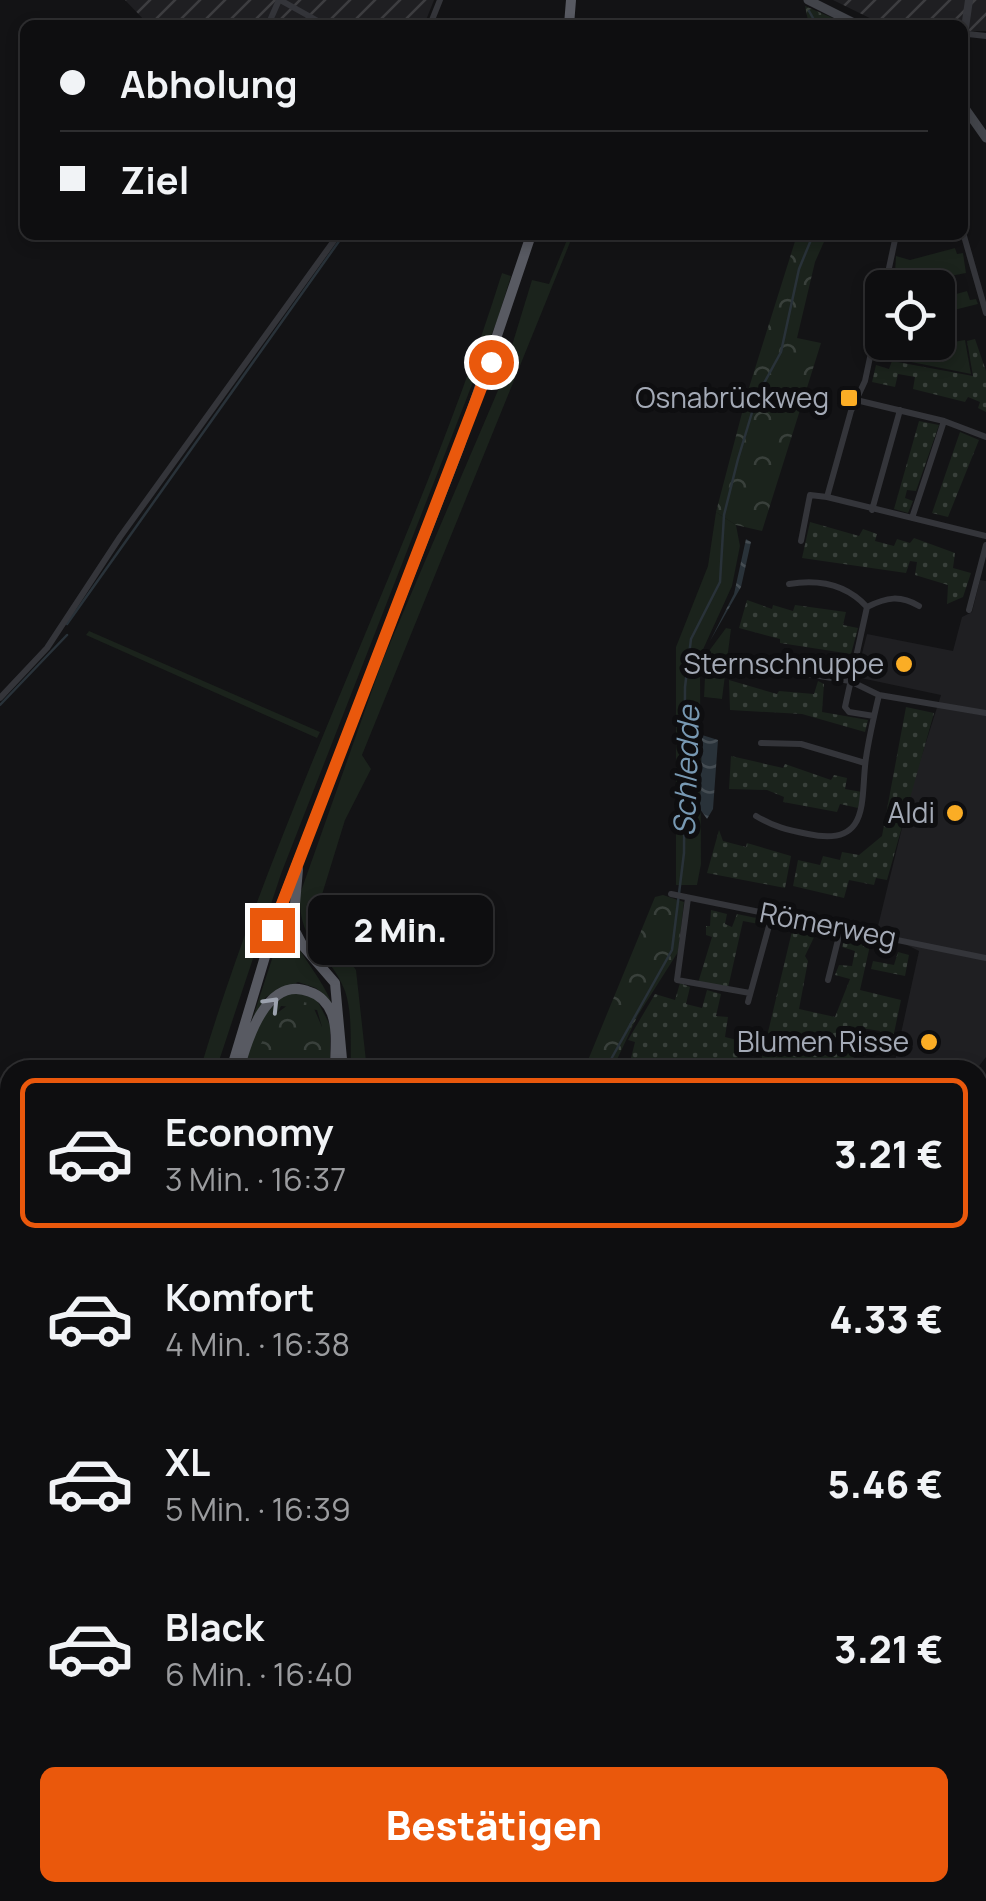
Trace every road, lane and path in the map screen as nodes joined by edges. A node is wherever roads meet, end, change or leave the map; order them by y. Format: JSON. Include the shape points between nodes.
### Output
{"nodes":[{"id":1,"x":279,"y":0,"type":"edge"},
{"id":2,"x":808,"y":0,"type":"edge"},
{"id":3,"x":970,"y":0,"type":"edge"},
{"id":4,"x":315,"y":20,"type":"edge"},
{"id":5,"x":848,"y":20,"type":"edge"},
{"id":6,"x":968,"y":34,"type":"joint"},
{"id":7,"x":986,"y":36,"type":"edge"},
{"id":8,"x":968,"y":112,"type":"edge"},
{"id":9,"x":986,"y":138,"type":"edge"},
{"id":10,"x":334,"y":240,"type":"edge"},
{"id":11,"x":529,"y":240,"type":"edge"},
{"id":12,"x":895,"y":240,"type":"edge"},
{"id":13,"x":965,"y":240,"type":"edge"},
{"id":14,"x":986,"y":313,"type":"edge"},
{"id":15,"x":856,"y":400,"type":"junction"},
{"id":16,"x":900,"y":410,"type":"junction"},
{"id":17,"x":944,"y":421,"type":"junction"},
{"id":18,"x":986,"y":437,"type":"edge"},
{"id":19,"x":827,"y":497,"type":"junction"},
{"id":20,"x":872,"y":510,"type":"junction"},
{"id":21,"x":912,"y":518,"type":"junction"},
{"id":22,"x":986,"y":536,"type":"edge"},
{"id":23,"x":801,"y":541,"type":"dead end"},
{"id":24,"x":986,"y":544,"type":"edge"},
{"id":25,"x":789,"y":584,"type":"dead end"},
{"id":26,"x":920,"y":606,"type":"dead end"},
{"id":27,"x":867,"y":607,"type":"junction"},
{"id":28,"x":969,"y":610,"type":"dead end"},
{"id":29,"x":758,"y":661,"type":"dead end"},
{"id":30,"x":850,"y":681,"type":"junction"},
{"id":31,"x":879,"y":695,"type":"junction"},
{"id":32,"x":0,"y":698,"type":"edge"},
{"id":33,"x":986,"y":713,"type":"edge"},
{"id":34,"x":874,"y":716,"type":"junction"},
{"id":35,"x":760,"y":742,"type":"dead end"},
{"id":36,"x":865,"y":763,"type":"junction"},
{"id":37,"x":756,"y":816,"type":"dead end"},
{"id":38,"x":297,"y":863,"type":"junction"},
{"id":39,"x":671,"y":894,"type":"dead end"},
{"id":40,"x":688,"y":898,"type":"junction"},
{"id":41,"x":772,"y":915,"type":"junction"},
{"id":42,"x":841,"y":928,"type":"junction"},
{"id":43,"x":986,"y":958,"type":"edge"},
{"id":44,"x":828,"y":980,"type":"dead end"},
{"id":45,"x":234,"y":1060,"type":"edge"},
{"id":46,"x":243,"y":1060,"type":"edge"},
{"id":47,"x":334,"y":1060,"type":"edge"},
{"id":48,"x":342,"y":1060,"type":"edge"}],
"edges":[{"from":1,"to":4,"type":"street"},
{"from":2,"to":5,"type":"main road"},
{"from":3,"to":6,"type":"street"},
{"from":6,"to":7,"type":"street"},
{"from":8,"to":9,"type":"main road"},
{"from":10,"to":32,"type":"street","via":[[47,648]]},
{"from":11,"to":38,"type":"highway","via":[[459,448]]},
{"from":12,"to":15,"type":"street"},
{"from":13,"to":14,"type":"street"},
{"from":15,"to":16,"type":"street"},
{"from":15,"to":19,"type":"street"},
{"from":16,"to":17,"type":"street"},
{"from":16,"to":20,"type":"street"},
{"from":17,"to":18,"type":"street"},
{"from":17,"to":21,"type":"street"},
{"from":19,"to":20,"type":"street"},
{"from":19,"to":23,"type":"street","via":[[810,494]]},
{"from":20,"to":21,"type":"street"},
{"from":21,"to":22,"type":"street"},
{"from":24,"to":28,"type":"street"},
{"from":25,"to":27,"type":"street","via":[[833,584]]},
{"from":26,"to":27,"type":"street","via":[[904,598]]},
{"from":27,"to":30,"type":"street"},
{"from":29,"to":30,"type":"street"},
{"from":30,"to":31,"type":"street"},
{"from":30,"to":34,"type":"street","via":[[849,712]]},
{"from":31,"to":33,"type":"street"},
{"from":31,"to":34,"type":"street"},
{"from":34,"to":36,"type":"street"},
{"from":35,"to":36,"type":"street","via":[[801,744]]},
{"from":36,"to":37,"type":"street","via":[[864,801],[844,834],[776,828]]},
{"from":38,"to":45,"type":"highway"},
{"from":38,"to":48,"type":"highway","via":[[294,927],[336,987]]},
{"from":39,"to":40,"type":"street","name":"Römerweg"},
{"from":40,"to":41,"type":"street","name":"Römerweg"},
{"from":40,"to":41,"type":"street","via":[[677,980],[749,997]]},
{"from":41,"to":42,"type":"street","name":"Römerweg"},
{"from":42,"to":43,"type":"street","name":"Römerweg"},
{"from":42,"to":44,"type":"street"},
{"from":46,"to":47,"type":"highway","one_way":true,"via":[[264,1009],[296,989],[316,994],[331,1012]]}]}
